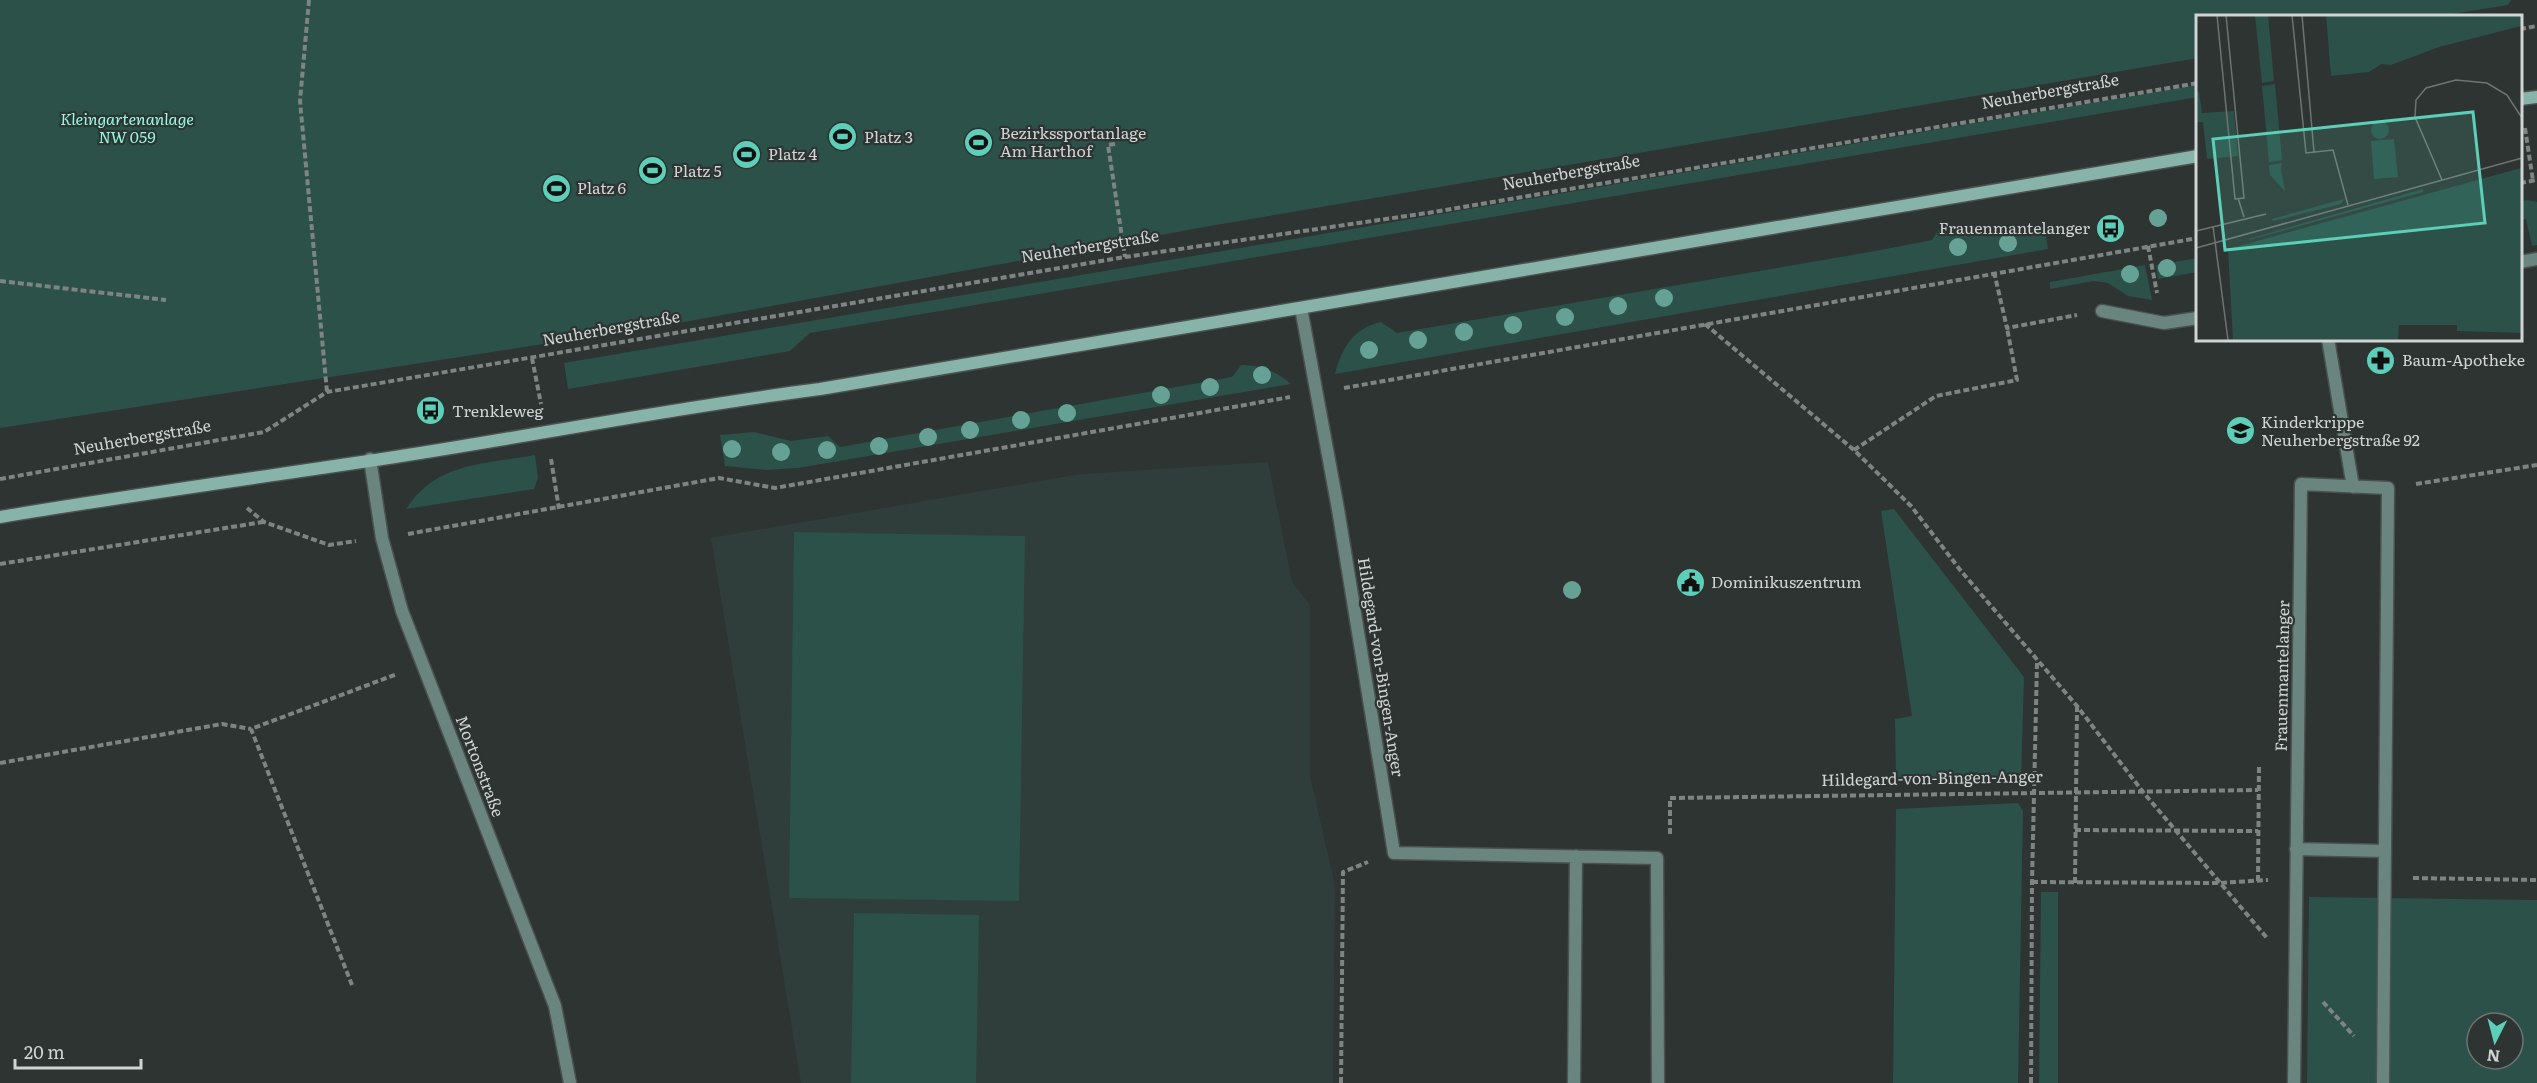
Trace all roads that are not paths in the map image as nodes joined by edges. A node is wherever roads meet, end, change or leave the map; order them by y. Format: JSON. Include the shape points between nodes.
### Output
{"nodes":[{"id":1,"x":2537,"y":97,"type":"edge"},
{"id":2,"x":2522,"y":99,"type":"edge"},
{"id":3,"x":2196,"y":156,"type":"edge"},
{"id":4,"x":2537,"y":259,"type":"edge"},
{"id":5,"x":2522,"y":262,"type":"edge"},
{"id":6,"x":1301,"y":308,"type":"junction"},
{"id":7,"x":2102,"y":310,"type":"road end"},
{"id":8,"x":2196,"y":318,"type":"edge"},
{"id":9,"x":2328,"y":340,"type":"edge"},
{"id":10,"x":370,"y":459,"type":"junction"},
{"id":11,"x":2353,"y":487,"type":"junction"},
{"id":12,"x":0,"y":517,"type":"edge"},
{"id":13,"x":2296,"y":849,"type":"junction"},
{"id":14,"x":2385,"y":851,"type":"junction"},
{"id":15,"x":1576,"y":856,"type":"junction"},
{"id":16,"x":570,"y":1083,"type":"edge"},
{"id":17,"x":1574,"y":1083,"type":"edge"},
{"id":18,"x":1658,"y":1083,"type":"edge"},
{"id":19,"x":2294,"y":1083,"type":"edge"},
{"id":20,"x":2383,"y":1083,"type":"edge"}],
"edges":[{"from":1,"to":2,"type":"main road"},
{"from":3,"to":6,"type":"main road"},
{"from":4,"to":5,"type":"street"},
{"from":6,"to":10,"type":"main road"},
{"from":6,"to":15,"type":"street","name":"Hildegard-von-Bingen-Anger","via":[[1394,853]]},
{"from":7,"to":8,"type":"street","via":[[2164,323]]},
{"from":9,"to":11,"type":"street"},
{"from":10,"to":12,"type":"main road"},
{"from":10,"to":16,"type":"street","name":"Mortonstraße","via":[[382,538],[402,611],[555,1006]]},
{"from":11,"to":13,"type":"street","name":"Frauenmantelanger","via":[[2301,484]]},
{"from":11,"to":14,"type":"street","name":"Frauenmantelanger","via":[[2388,488]]},
{"from":13,"to":14,"type":"street"},
{"from":13,"to":19,"type":"street","name":"Frauenmantelanger"},
{"from":14,"to":20,"type":"street"},
{"from":15,"to":17,"type":"street"},
{"from":15,"to":18,"type":"street","via":[[1657,858]]}]}
